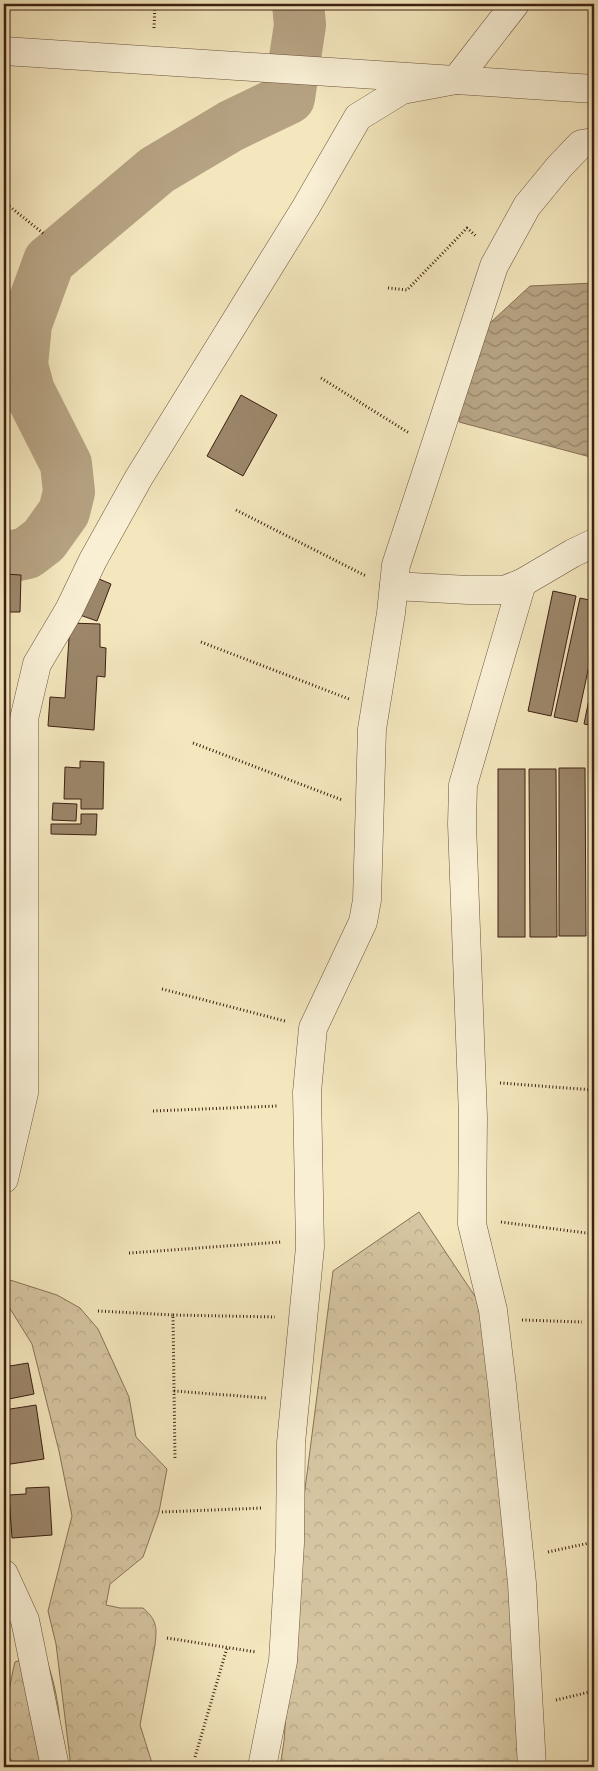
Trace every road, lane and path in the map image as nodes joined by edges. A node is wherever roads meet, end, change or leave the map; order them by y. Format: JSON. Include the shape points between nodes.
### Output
{"nodes":[{"id":1,"x":155,"y":4,"type":"edge"},
{"id":2,"x":515,"y":4,"type":"edge"},
{"id":3,"x":154,"y":28,"type":"dead end"},
{"id":4,"x":4,"y":51,"type":"edge"},
{"id":5,"x":456,"y":80,"type":"junction"},
{"id":6,"x":594,"y":89,"type":"edge"},
{"id":7,"x":594,"y":142,"type":"edge"},
{"id":8,"x":4,"y":202,"type":"edge"},
{"id":9,"x":44,"y":234,"type":"dead end"},
{"id":10,"x":480,"y":239,"type":"dead end"},
{"id":11,"x":388,"y":288,"type":"dead end"},
{"id":12,"x":321,"y":378,"type":"dead end"},
{"id":13,"x":412,"y":435,"type":"dead end"},
{"id":14,"x":236,"y":510,"type":"dead end"},
{"id":15,"x":594,"y":543,"type":"edge"},
{"id":16,"x":383,"y":582,"type":"junction"},
{"id":17,"x":522,"y":583,"type":"junction"},
{"id":18,"x":201,"y":642,"type":"dead end"},
{"id":19,"x":352,"y":701,"type":"dead end"},
{"id":20,"x":193,"y":743,"type":"dead end"},
{"id":21,"x":342,"y":801,"type":"dead end"},
{"id":22,"x":162,"y":989,"type":"dead end"},
{"id":23,"x":290,"y":1023,"type":"dead end"},
{"id":24,"x":492,"y":1082,"type":"dead end"},
{"id":25,"x":594,"y":1090,"type":"edge"},
{"id":26,"x":279,"y":1106,"type":"dead end"},
{"id":27,"x":153,"y":1111,"type":"dead end"},
{"id":28,"x":4,"y":1179,"type":"edge"},
{"id":29,"x":499,"y":1221,"type":"dead end"},
{"id":30,"x":594,"y":1234,"type":"edge"},
{"id":31,"x":287,"y":1241,"type":"dead end"},
{"id":32,"x":129,"y":1253,"type":"dead end"},
{"id":33,"x":98,"y":1311,"type":"dead end"},
{"id":34,"x":173,"y":1315,"type":"junction"},
{"id":35,"x":279,"y":1317,"type":"dead end"},
{"id":36,"x":513,"y":1320,"type":"dead end"},
{"id":37,"x":582,"y":1322,"type":"dead end"},
{"id":38,"x":174,"y":1391,"type":"junction"},
{"id":39,"x":275,"y":1399,"type":"dead end"},
{"id":40,"x":175,"y":1459,"type":"dead end"},
{"id":41,"x":267,"y":1508,"type":"dead end"},
{"id":42,"x":162,"y":1512,"type":"dead end"},
{"id":43,"x":594,"y":1542,"type":"edge"},
{"id":44,"x":547,"y":1553,"type":"dead end"},
{"id":45,"x":4,"y":1574,"type":"edge"},
{"id":46,"x":167,"y":1638,"type":"dead end"},
{"id":47,"x":227,"y":1648,"type":"junction"},
{"id":48,"x":256,"y":1652,"type":"dead end"},
{"id":49,"x":594,"y":1691,"type":"edge"},
{"id":50,"x":548,"y":1702,"type":"dead end"},
{"id":51,"x":195,"y":1757,"type":"dead end"},
{"id":52,"x":55,"y":1767,"type":"edge"},
{"id":53,"x":262,"y":1767,"type":"edge"},
{"id":54,"x":532,"y":1767,"type":"edge"}],
"edges":[{"from":1,"to":3,"type":"path"},
{"from":2,"to":5,"type":"street"},
{"from":4,"to":5,"type":"street"},
{"from":5,"to":6,"type":"street"},
{"from":5,"to":28,"type":"street","via":[[402,90],[358,117],[306,208],[138,479],[37,664],[24,718],[24,1093]]},
{"from":7,"to":16,"type":"street","via":[[581,144],[527,206],[494,266],[396,565]]},
{"from":8,"to":9,"type":"path"},
{"from":10,"to":11,"type":"path","via":[[467,228],[407,290]]},
{"from":12,"to":13,"type":"path"},
{"from":14,"to":16,"type":"path"},
{"from":15,"to":17,"type":"street"},
{"from":16,"to":17,"type":"street","via":[[468,590],[504,590]]},
{"from":16,"to":53,"type":"street","via":[[391,614],[372,729],[367,900],[363,922],[313,1028],[307,1092],[310,1247],[291,1443],[290,1543],[283,1661]]},
{"from":17,"to":54,"type":"street","via":[[463,785],[462,824],[473,1117],[472,1224],[493,1310],[502,1385],[522,1583]]},
{"from":18,"to":19,"type":"path"},
{"from":20,"to":21,"type":"path"},
{"from":22,"to":23,"type":"path"},
{"from":24,"to":25,"type":"path"},
{"from":26,"to":27,"type":"path"},
{"from":29,"to":30,"type":"path"},
{"from":31,"to":32,"type":"path"},
{"from":33,"to":34,"type":"path"},
{"from":34,"to":35,"type":"path"},
{"from":34,"to":38,"type":"path"},
{"from":36,"to":37,"type":"path"},
{"from":38,"to":39,"type":"path"},
{"from":38,"to":40,"type":"path"},
{"from":41,"to":42,"type":"path"},
{"from":43,"to":44,"type":"path"},
{"from":45,"to":52,"type":"street","via":[[25,1620]]},
{"from":46,"to":47,"type":"path"},
{"from":47,"to":48,"type":"path"},
{"from":47,"to":51,"type":"path"},
{"from":49,"to":50,"type":"path"}]}
